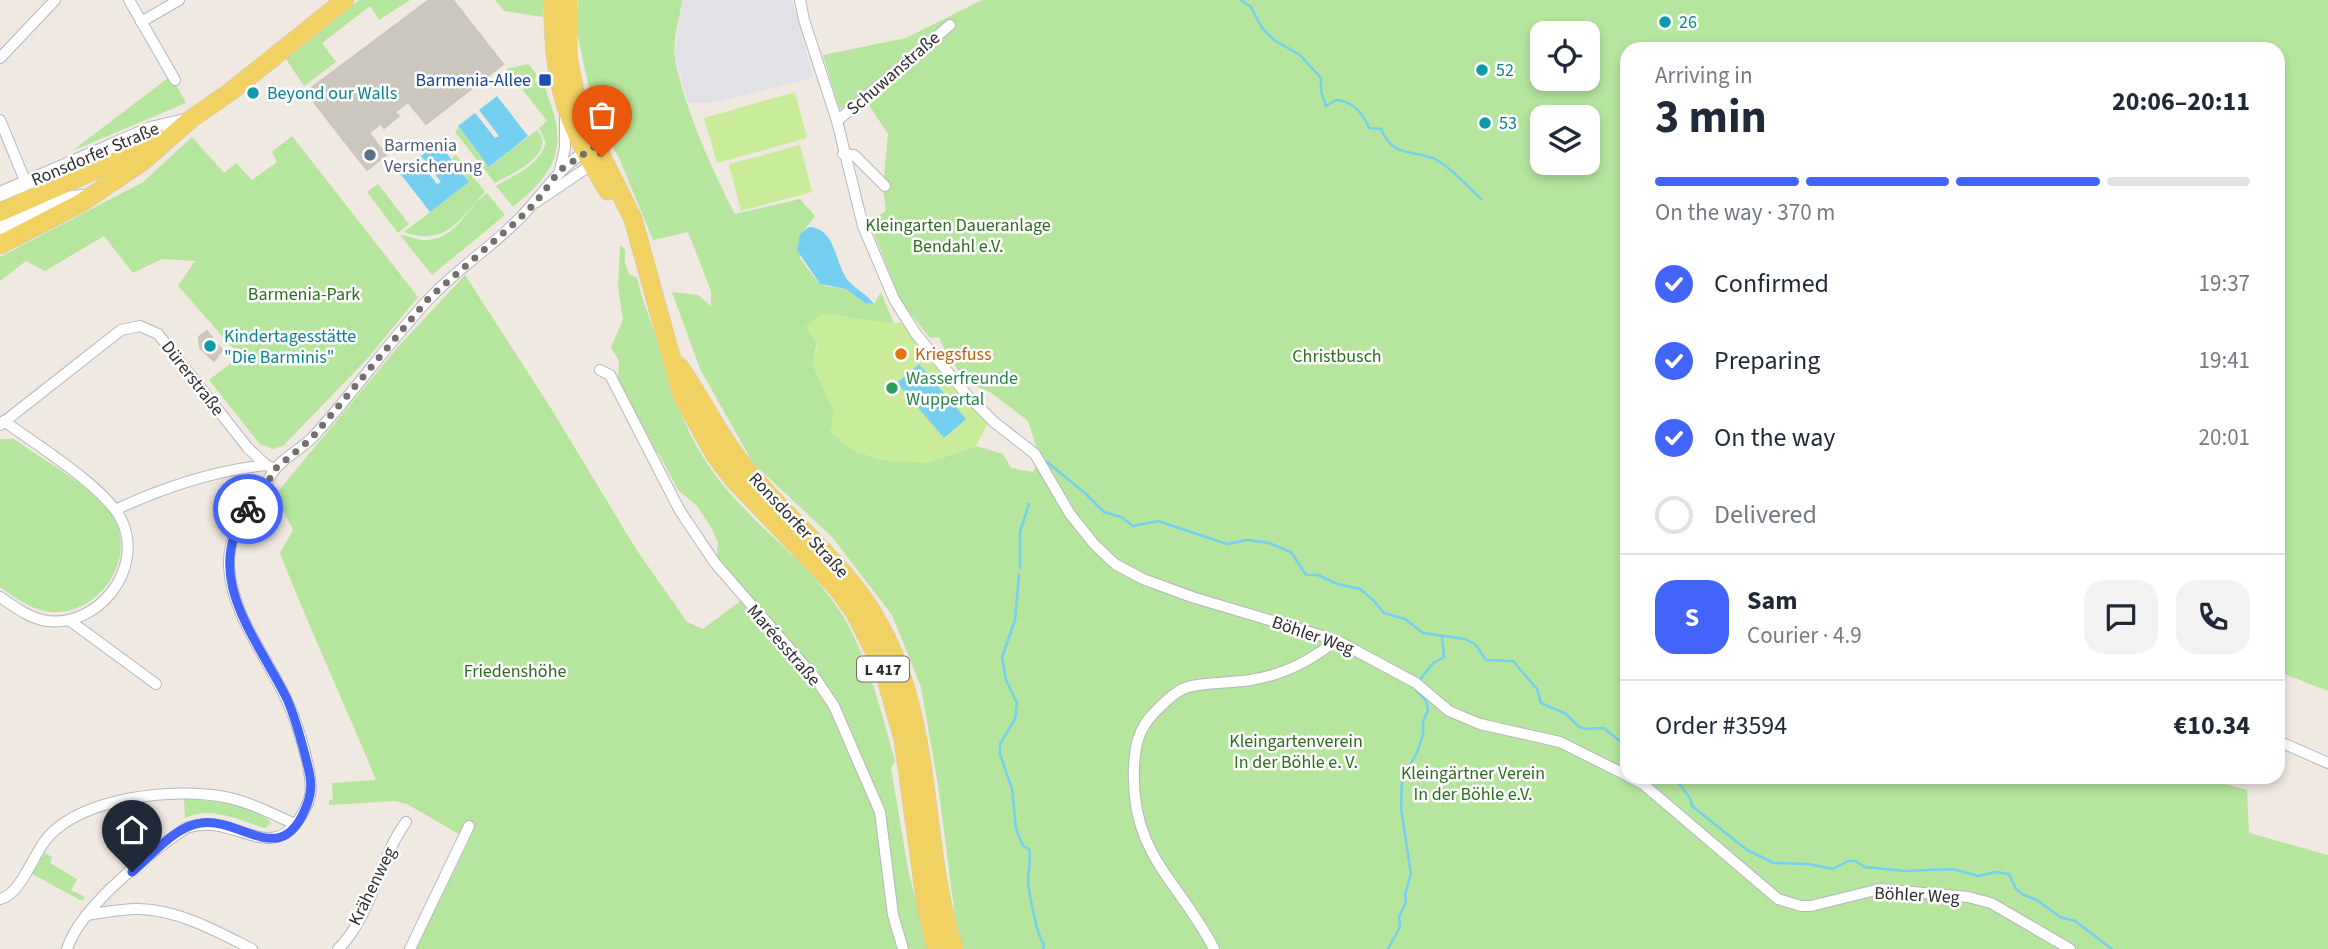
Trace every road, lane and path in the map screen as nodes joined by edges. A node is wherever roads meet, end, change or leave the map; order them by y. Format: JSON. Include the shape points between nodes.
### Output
{"nodes":[{"id":1,"x":55,"y":0,"type":"edge"},
{"id":2,"x":129,"y":0,"type":"edge"},
{"id":3,"x":179,"y":0,"type":"edge"},
{"id":4,"x":345,"y":0,"type":"edge"},
{"id":5,"x":553,"y":0,"type":"edge"},
{"id":6,"x":568,"y":0,"type":"edge"},
{"id":7,"x":800,"y":0,"type":"edge"},
{"id":8,"x":141,"y":22,"type":"junction"},
{"id":9,"x":950,"y":24,"type":"dead end"},
{"id":10,"x":0,"y":58,"type":"edge"},
{"id":11,"x":175,"y":80,"type":"dead end"},
{"id":12,"x":565,"y":110,"type":"junction"},
{"id":13,"x":0,"y":120,"type":"edge"},
{"id":14,"x":191,"y":120,"type":"junction"},
{"id":15,"x":837,"y":121,"type":"junction"},
{"id":16,"x":154,"y":140,"type":"junction"},
{"id":17,"x":843,"y":154,"type":"junction"},
{"id":18,"x":594,"y":155,"type":"junction"},
{"id":19,"x":560,"y":170,"type":"junction"},
{"id":20,"x":26,"y":183,"type":"junction"},
{"id":21,"x":885,"y":186,"type":"dead end"},
{"id":22,"x":0,"y":194,"type":"edge"},
{"id":23,"x":94,"y":196,"type":"junction"},
{"id":24,"x":536,"y":202,"type":"junction"},
{"id":25,"x":0,"y":212,"type":"edge"},
{"id":26,"x":0,"y":227,"type":"edge"},
{"id":27,"x":0,"y":245,"type":"edge"},
{"id":28,"x":673,"y":357,"type":"junction"},
{"id":29,"x":600,"y":370,"type":"dead end"},
{"id":30,"x":2,"y":423,"type":"edge"},
{"id":31,"x":270,"y":467,"type":"junction"},
{"id":32,"x":115,"y":510,"type":"junction"},
{"id":33,"x":0,"y":597,"type":"edge"},
{"id":34,"x":69,"y":620,"type":"junction"},
{"id":35,"x":1336,"y":640,"type":"junction"},
{"id":36,"x":156,"y":684,"type":"dead end"},
{"id":37,"x":2285,"y":744,"type":"edge"},
{"id":38,"x":2328,"y":763,"type":"edge"},
{"id":39,"x":1620,"y":772,"type":"edge"},
{"id":40,"x":1641,"y":784,"type":"edge"},
{"id":41,"x":406,"y":822,"type":"dead end"},
{"id":42,"x":295,"y":824,"type":"junction"},
{"id":43,"x":468,"y":826,"type":"dead end"},
{"id":44,"x":0,"y":899,"type":"edge"},
{"id":45,"x":86,"y":915,"type":"junction"},
{"id":46,"x":67,"y":949,"type":"edge"},
{"id":47,"x":252,"y":949,"type":"edge"},
{"id":48,"x":338,"y":949,"type":"edge"},
{"id":49,"x":410,"y":949,"type":"edge"},
{"id":50,"x":903,"y":949,"type":"edge"},
{"id":51,"x":936,"y":949,"type":"edge"},
{"id":52,"x":954,"y":949,"type":"edge"},
{"id":53,"x":1214,"y":949,"type":"edge"},
{"id":54,"x":2070,"y":949,"type":"edge"}],
"edges":[{"from":1,"to":10,"type":"street"},
{"from":2,"to":8,"type":"street"},
{"from":3,"to":8,"type":"street"},
{"from":4,"to":14,"type":"main road","name":"Ronsdorfer Straße"},
{"from":5,"to":12,"type":"main road","name":"Ronsdorfer Straße","number":"L 417","via":[[555,64]]},
{"from":6,"to":18,"type":"main road","name":"Ronsdorfer Straße","number":"L 417","via":[[571,73]]},
{"from":7,"to":15,"type":"street"},
{"from":8,"to":11,"type":"street"},
{"from":9,"to":15,"type":"street","name":"Schuwanstraße"},
{"from":12,"to":18,"type":"main road","name":"Ronsdorfer Straße","number":"L 417"},
{"from":12,"to":19,"type":"street"},
{"from":13,"to":20,"type":"street"},
{"from":14,"to":16,"type":"street","name":"Ronsdorfer Straße"},
{"from":14,"to":16,"type":"main road","name":"Ronsdorfer Straße"},
{"from":15,"to":17,"type":"street"},
{"from":16,"to":20,"type":"street","name":"Ronsdorfer Straße"},
{"from":16,"to":23,"type":"main road","name":"Ronsdorfer Straße"},
{"from":16,"to":25,"type":"main road"},
{"from":17,"to":21,"type":"street","via":[[855,155]]},
{"from":17,"to":35,"type":"street","name":"Böhler Weg","via":[[863,226],[902,312],[968,396],[1035,454],[1070,514],[1094,544],[1115,564],[1143,579]]},
{"from":18,"to":19,"type":"street"},
{"from":18,"to":24,"type":"street"},
{"from":18,"to":28,"type":"main road","name":"Ronsdorfer Straße","number":"L 417","via":[[633,219]]},
{"from":19,"to":24,"type":"street"},
{"from":20,"to":22,"type":"street","name":"Ronsdorfer Straße"},
{"from":23,"to":26,"type":"street","name":"Ronsdorfer Straße","via":[[64,199]]},
{"from":23,"to":27,"type":"main road"},
{"from":24,"to":31,"type":"street","via":[[429,298],[311,439]]},
{"from":28,"to":51,"type":"main road","name":"Ronsdorfer Straße","number":"L 417","via":[[682,396],[715,455],[837,588],[876,653],[903,739]]},
{"from":28,"to":52,"type":"main road","name":"Ronsdorfer Straße","number":"L 417","via":[[739,461],[838,564],[886,636],[917,730],[941,897]]},
{"from":29,"to":50,"type":"street","name":"Maréesstraße","via":[[610,375],[681,511],[715,563],[834,706],[880,812],[893,915]]},
{"from":30,"to":31,"type":"street","name":"Dürerstraße","via":[[121,330],[140,326],[158,334],[248,448]]},
{"from":30,"to":32,"type":"street","via":[[103,495]]},
{"from":31,"to":32,"type":"street","via":[[198,477]]},
{"from":31,"to":42,"type":"street","via":[[262,493],[234,532],[229,567],[251,637],[298,726],[311,787]]},
{"from":32,"to":34,"type":"street","via":[[127,539],[123,573],[95,611]]},
{"from":33,"to":34,"type":"street","via":[[34,618]]},
{"from":34,"to":36,"type":"street"},
{"from":35,"to":39,"type":"street","name":"Böhler Weg","via":[[1416,683],[1449,711],[1480,724],[1560,742]]},
{"from":35,"to":53,"type":"street","via":[[1316,657],[1271,676],[1187,687],[1155,712],[1136,740],[1133,799],[1143,836],[1158,867]]},
{"from":37,"to":38,"type":"street"},
{"from":40,"to":54,"type":"street","name":"Böhler Weg","via":[[1778,899],[1801,906],[1880,889],[1968,897],[1991,904]]},
{"from":41,"to":48,"type":"street","name":"Krähenweg","via":[[356,923]]},
{"from":42,"to":44,"type":"street","via":[[240,801],[205,794],[111,803],[57,828],[14,893]]},
{"from":42,"to":45,"type":"street","via":[[273,839],[214,823],[186,828]]},
{"from":43,"to":49,"type":"street"},
{"from":45,"to":46,"type":"street"},
{"from":45,"to":47,"type":"street","via":[[158,911]]}]}
